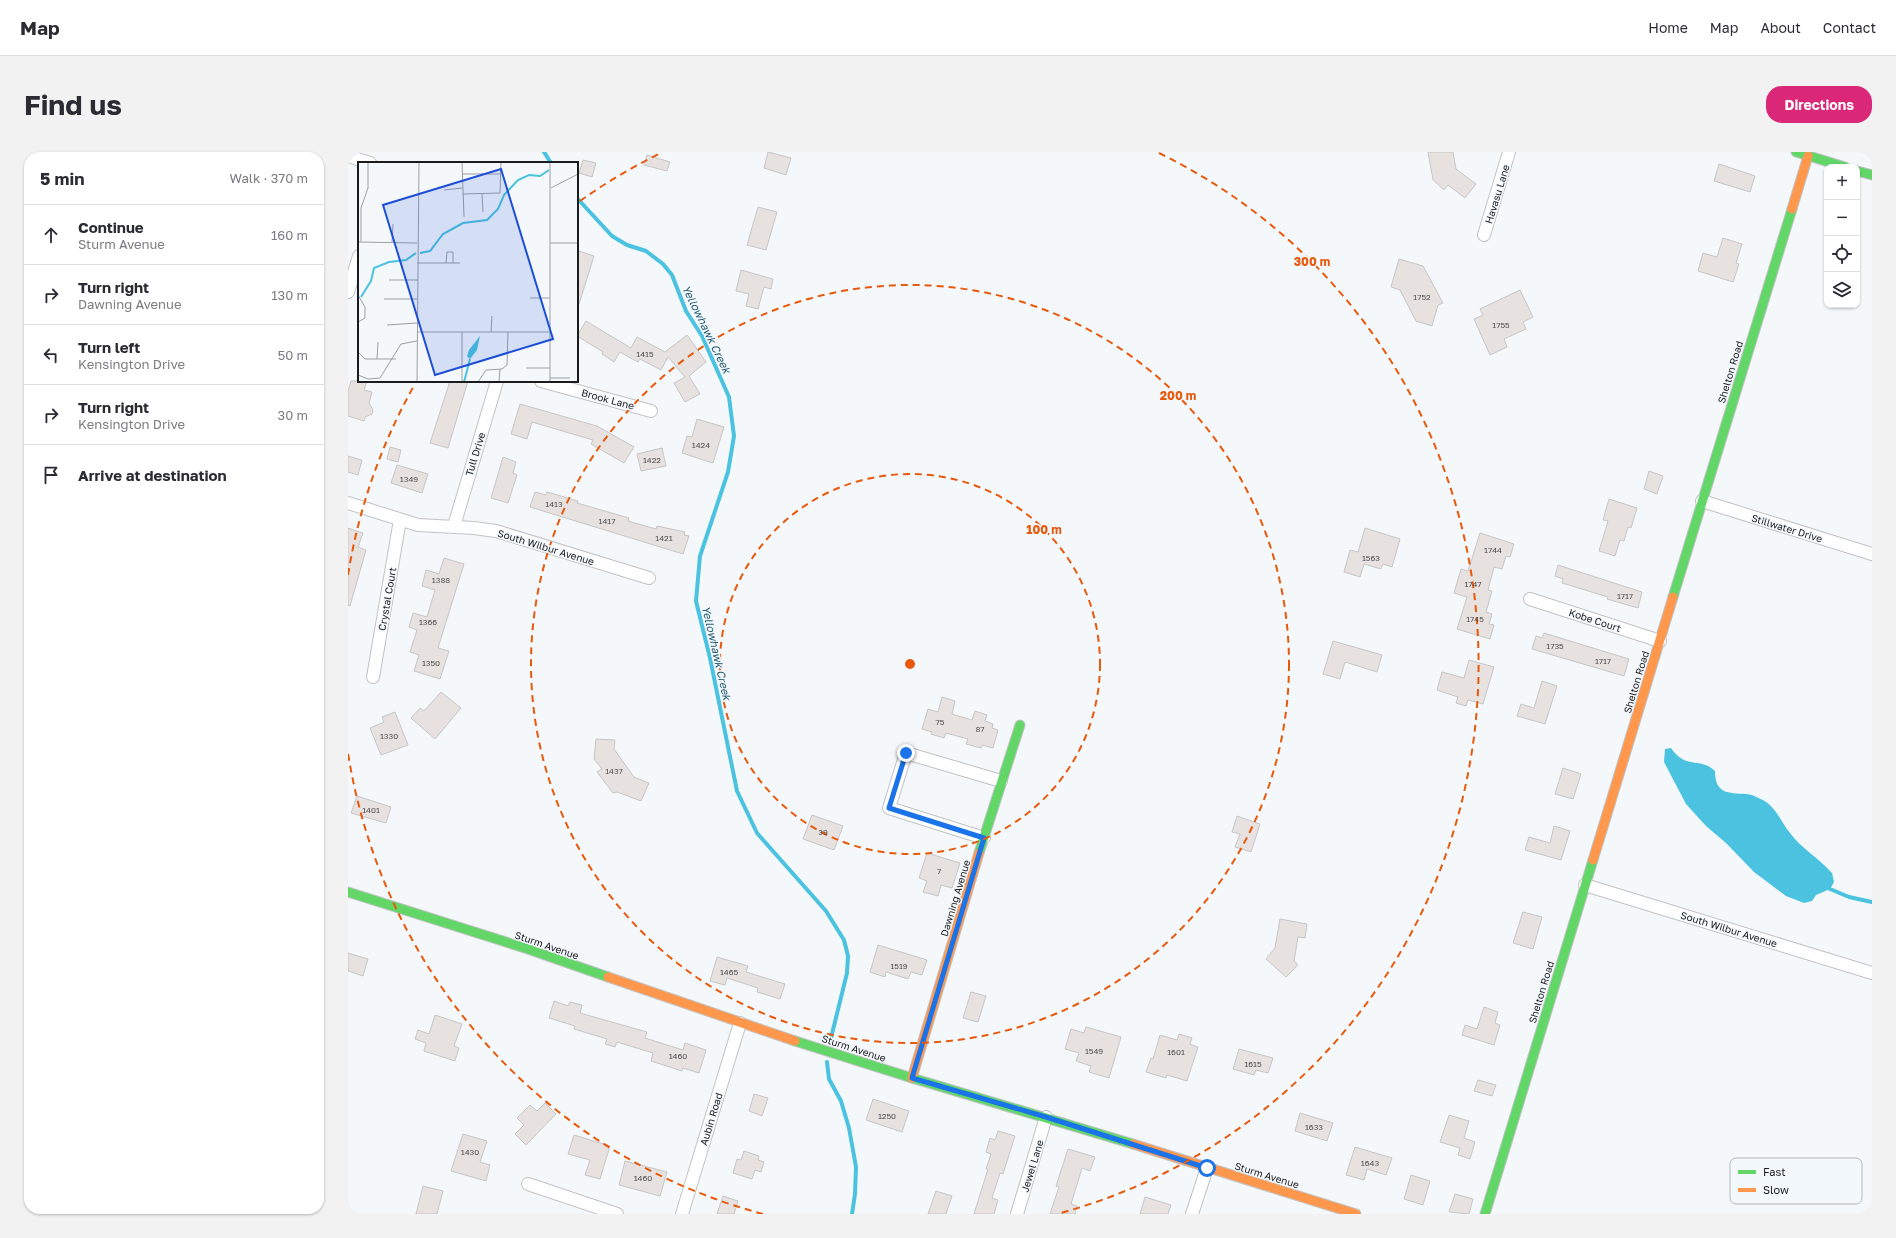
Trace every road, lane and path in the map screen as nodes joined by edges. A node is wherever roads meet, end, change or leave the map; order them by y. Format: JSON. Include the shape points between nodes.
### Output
{"nodes":[{"id":1,"x":1510,"y":152,"type":"edge"},
{"id":2,"x":1796,"y":152,"type":"edge"},
{"id":3,"x":348,"y":156,"type":"edge"},
{"id":4,"x":1808,"y":156,"type":"junction"},
{"id":5,"x":367,"y":162,"type":"edge"},
{"id":6,"x":1835,"y":164,"type":"edge"},
{"id":7,"x":1860,"y":172,"type":"edge"},
{"id":8,"x":1872,"y":175,"type":"edge"},
{"id":9,"x":1484,"y":235,"type":"dead end"},
{"id":10,"x":358,"y":259,"type":"edge"},
{"id":11,"x":348,"y":292,"type":"edge"},
{"id":12,"x":497,"y":382,"type":"edge"},
{"id":13,"x":545,"y":382,"type":"edge"},
{"id":14,"x":651,"y":411,"type":"dead end"},
{"id":15,"x":1702,"y":501,"type":"junction"},
{"id":16,"x":348,"y":503,"type":"edge"},
{"id":17,"x":400,"y":520,"type":"junction"},
{"id":18,"x":454,"y":526,"type":"junction"},
{"id":19,"x":1872,"y":554,"type":"edge"},
{"id":20,"x":649,"y":578,"type":"dead end"},
{"id":21,"x":1530,"y":599,"type":"dead end"},
{"id":22,"x":1660,"y":641,"type":"junction"},
{"id":23,"x":373,"y":677,"type":"dead end"},
{"id":24,"x":1020,"y":725,"type":"dead end"},
{"id":25,"x":1001,"y":781,"type":"junction"},
{"id":26,"x":984,"y":838,"type":"junction"},
{"id":27,"x":1585,"y":885,"type":"junction"},
{"id":28,"x":348,"y":892,"type":"edge"},
{"id":29,"x":1872,"y":973,"type":"edge"},
{"id":30,"x":740,"y":1023,"type":"junction"},
{"id":31,"x":912,"y":1078,"type":"junction"},
{"id":32,"x":1046,"y":1117,"type":"junction"},
{"id":33,"x":1207,"y":1168,"type":"junction"},
{"id":34,"x":528,"y":1184,"type":"dead end"},
{"id":35,"x":617,"y":1214,"type":"edge"},
{"id":36,"x":682,"y":1214,"type":"edge"},
{"id":37,"x":1017,"y":1214,"type":"edge"},
{"id":38,"x":1192,"y":1214,"type":"edge"},
{"id":39,"x":1356,"y":1214,"type":"edge"},
{"id":40,"x":1485,"y":1214,"type":"edge"}],
"edges":[{"from":1,"to":9,"type":"street","name":"Havasu Lane"},
{"from":2,"to":4,"type":"street"},
{"from":3,"to":5,"type":"street"},
{"from":4,"to":6,"type":"street"},
{"from":4,"to":15,"type":"street","name":"Shelton Road"},
{"from":7,"to":8,"type":"street"},
{"from":10,"to":11,"type":"street"},
{"from":12,"to":18,"type":"street","name":"Tull Drive"},
{"from":13,"to":14,"type":"street","name":"Brook Lane"},
{"from":15,"to":19,"type":"street","name":"Stillwater Drive"},
{"from":15,"to":22,"type":"street","name":"Shelton Road"},
{"from":16,"to":17,"type":"street","name":"South Wilbur Avenue"},
{"from":17,"to":18,"type":"street","name":"South Wilbur Avenue","via":[[436,527]]},
{"from":17,"to":23,"type":"street","name":"Crystal Court"},
{"from":18,"to":20,"type":"street","name":"South Wilbur Avenue","via":[[521,538]]},
{"from":21,"to":22,"type":"street","name":"Kobe Court"},
{"from":22,"to":27,"type":"street","name":"Shelton Road"},
{"from":24,"to":25,"type":"street","name":"Dawning Avenue"},
{"from":25,"to":26,"type":"street","name":"Dawning Avenue"},
{"from":25,"to":26,"type":"street","via":[[906,753],[889,808]]},
{"from":26,"to":31,"type":"street","name":"Dawning Avenue"},
{"from":27,"to":29,"type":"street","name":"South Wilbur Avenue"},
{"from":27,"to":40,"type":"street","name":"Shelton Road"},
{"from":28,"to":30,"type":"street","name":"Sturm Avenue","via":[[528,949]]},
{"from":30,"to":31,"type":"street","name":"Sturm Avenue"},
{"from":30,"to":36,"type":"street","name":"Aubin Road"},
{"from":31,"to":32,"type":"street","name":"Sturm Avenue"},
{"from":32,"to":33,"type":"street","name":"Sturm Avenue"},
{"from":32,"to":37,"type":"street","name":"Jewel Lane"},
{"from":33,"to":38,"type":"street"},
{"from":33,"to":39,"type":"street","name":"Sturm Avenue"},
{"from":34,"to":35,"type":"street"}]}
